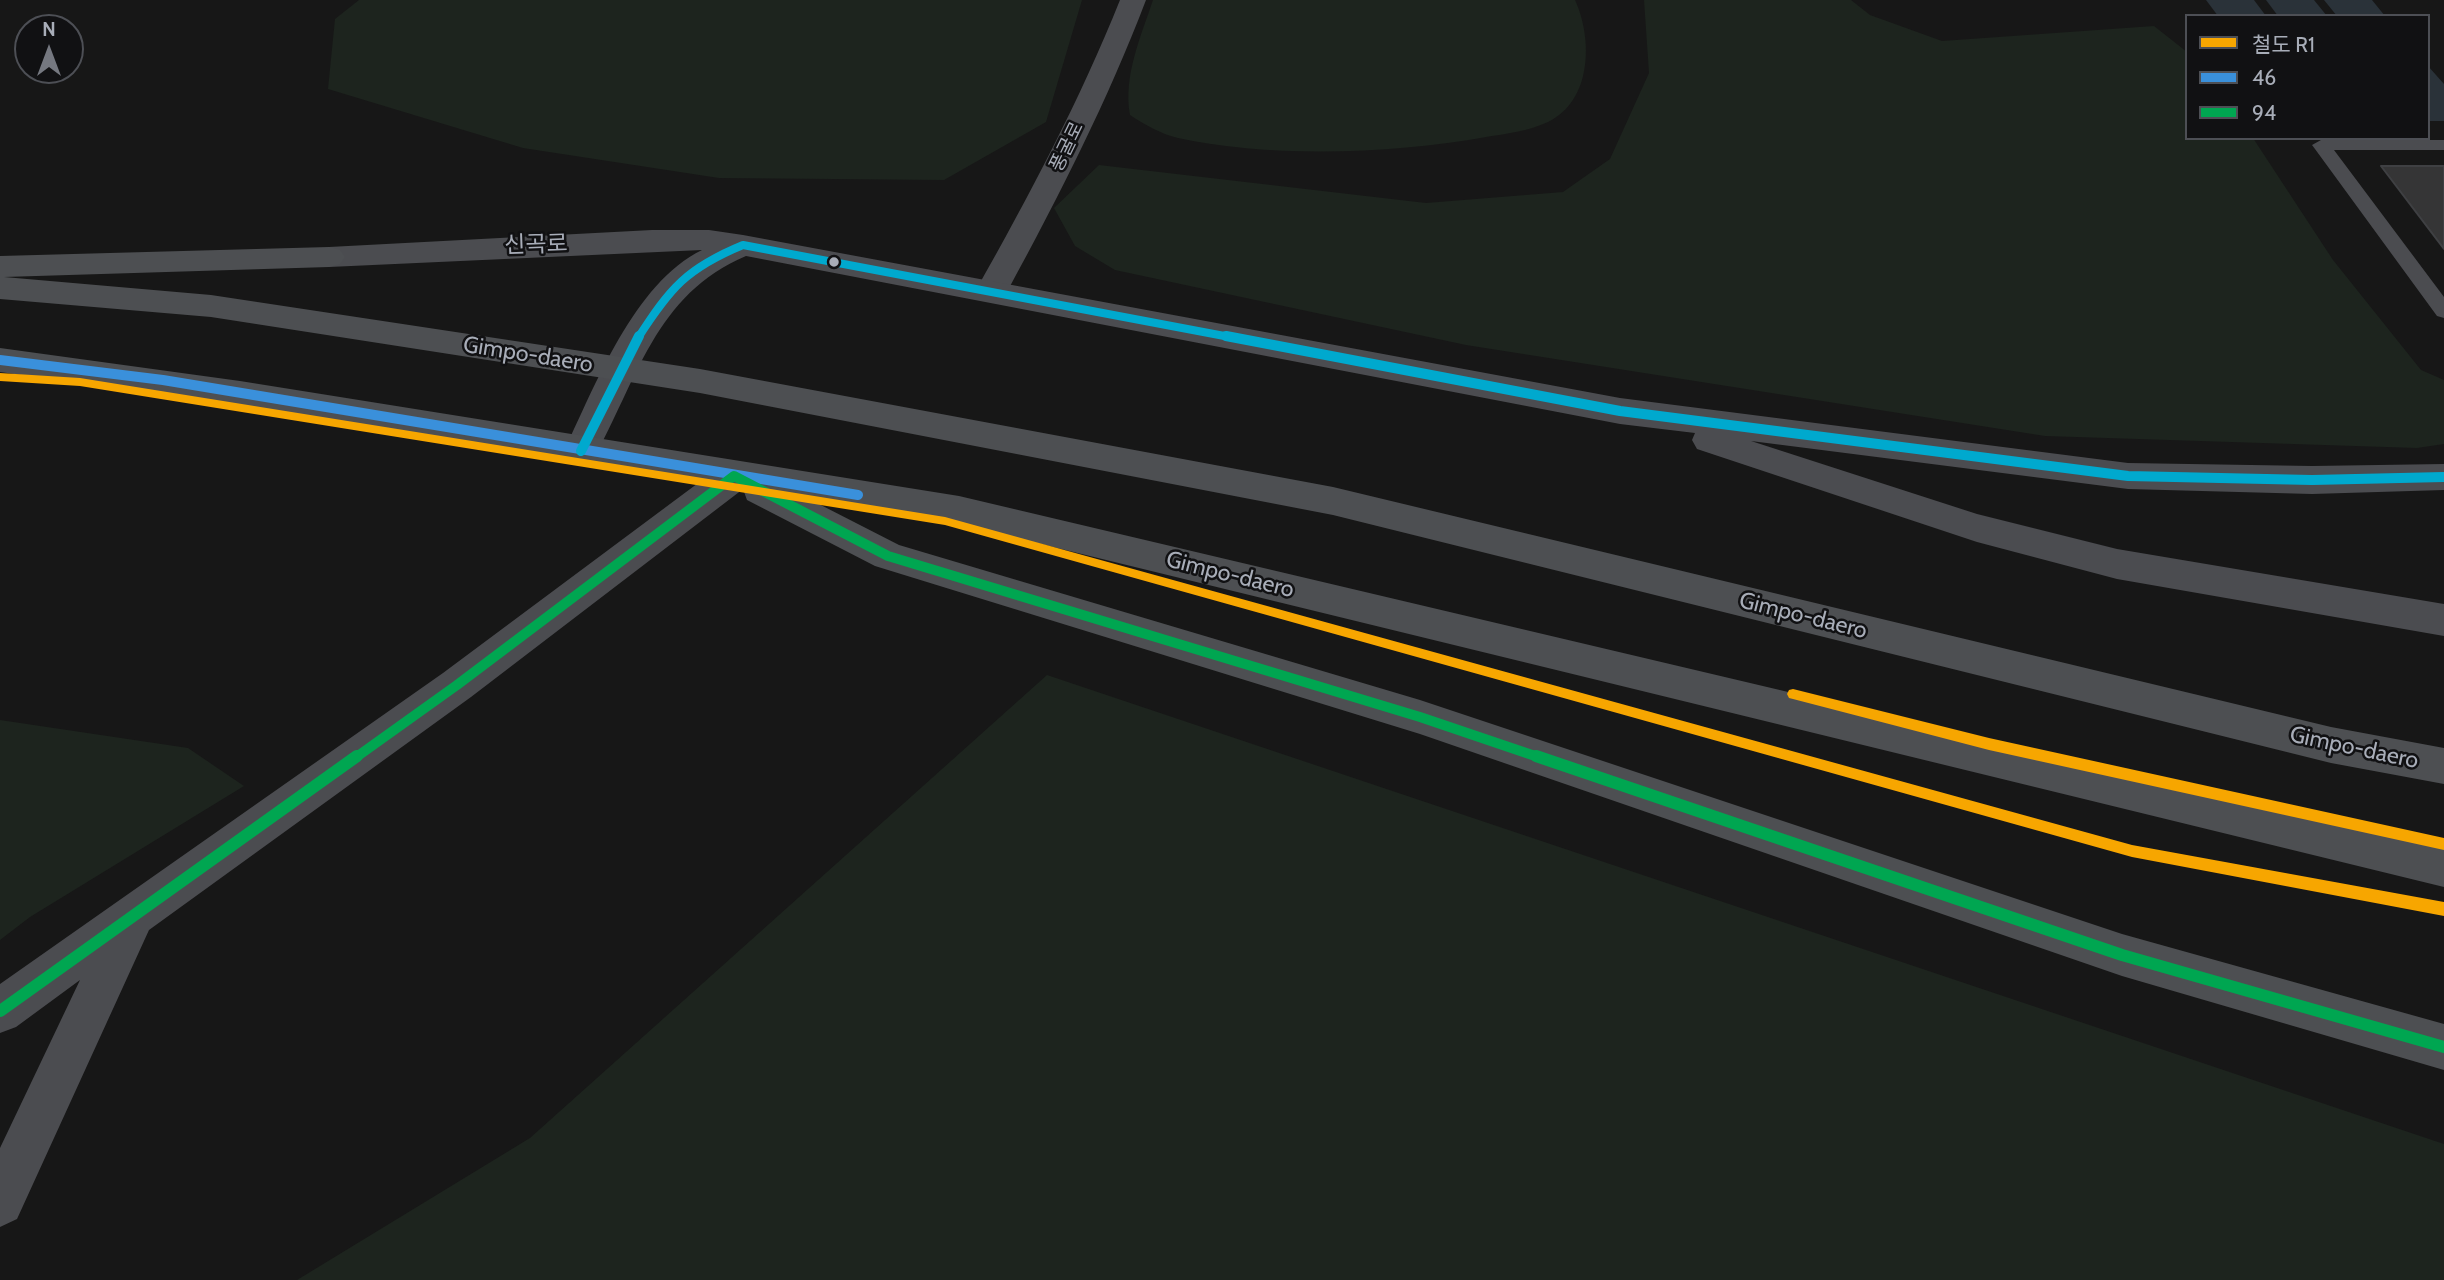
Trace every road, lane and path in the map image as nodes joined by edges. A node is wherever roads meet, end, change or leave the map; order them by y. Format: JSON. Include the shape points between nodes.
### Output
{"nodes":[{"id":1,"x":1133,"y":0,"type":"edge"},
{"id":2,"x":2444,"y":145,"type":"edge"},
{"id":3,"x":743,"y":245,"type":"junction"},
{"id":4,"x":329,"y":257,"type":"joint"},
{"id":5,"x":0,"y":267,"type":"edge"},
{"id":6,"x":0,"y":288,"type":"edge"},
{"id":7,"x":992,"y":290,"type":"junction"},
{"id":8,"x":2444,"y":311,"type":"edge"},
{"id":9,"x":0,"y":360,"type":"edge"},
{"id":10,"x":621,"y":369,"type":"junction"},
{"id":11,"x":1620,"y":411,"type":"junction"},
{"id":12,"x":581,"y":451,"type":"junction"},
{"id":13,"x":734,"y":476,"type":"junction"},
{"id":14,"x":2444,"y":477,"type":"edge"},
{"id":15,"x":2444,"y":620,"type":"edge"},
{"id":16,"x":2444,"y":766,"type":"edge"},
{"id":17,"x":2444,"y":867,"type":"edge"},
{"id":18,"x":135,"y":912,"type":"junction"},
{"id":19,"x":0,"y":1011,"type":"edge"},
{"id":20,"x":2444,"y":1047,"type":"edge"},
{"id":21,"x":0,"y":1202,"type":"edge"}],
"edges":[{"from":1,"to":7,"type":"street","name":"풍굴로","via":[[1036,211]]},
{"from":2,"to":8,"type":"lane","via":[[2321,145]]},
{"from":3,"to":4,"type":"street","name":"신곡로","via":[[652,240]]},
{"from":3,"to":7,"type":"street","name":"신곡로"},
{"from":3,"to":10,"type":"street","via":[[704,262],[682,278]]},
{"from":4,"to":5,"type":"main road"},
{"from":6,"to":10,"type":"main road","name":"Gimpo-daero","via":[[211,306]]},
{"from":7,"to":11,"type":"street","name":"신곡로"},
{"from":9,"to":12,"type":"main road","name":"Gimpo-daero","via":[[163,380]]},
{"from":10,"to":12,"type":"street"},
{"from":10,"to":16,"type":"main road","name":"Gimpo-daero","via":[[1333,501],[2317,741]]},
{"from":11,"to":14,"type":"street","name":"신곡로","via":[[2128,475],[2312,480]]},
{"from":11,"to":15,"type":"street","via":[[1977,528],[2117,564]]},
{"from":12,"to":13,"type":"main road","name":"Gimpo-daero"},
{"from":13,"to":17,"type":"main road","name":"Gimpo-daero","via":[[959,510]]},
{"from":13,"to":18,"type":"street","via":[[457,685]]},
{"from":13,"to":20,"type":"main road","via":[[888,556],[1420,717],[2122,955]]},
{"from":18,"to":19,"type":"street"},
{"from":18,"to":21,"type":"street"}]}
